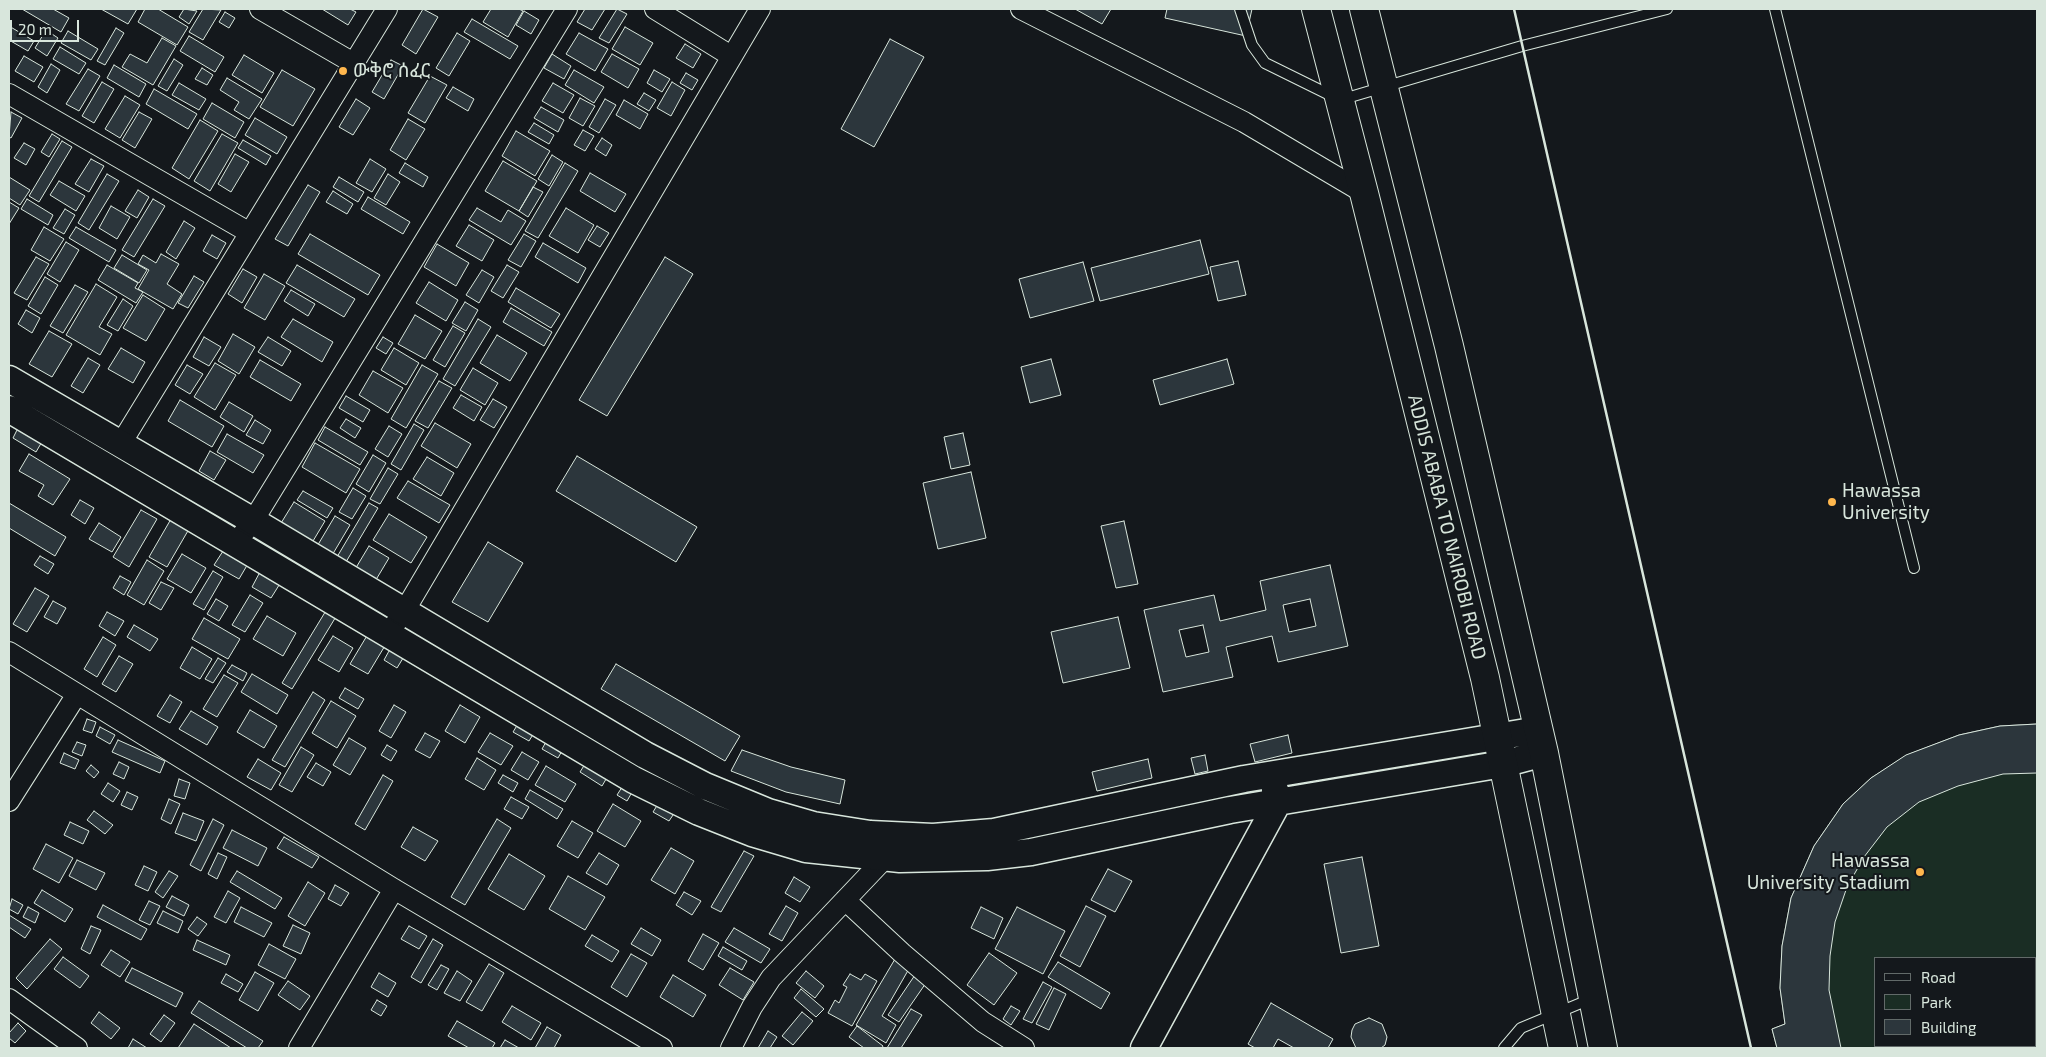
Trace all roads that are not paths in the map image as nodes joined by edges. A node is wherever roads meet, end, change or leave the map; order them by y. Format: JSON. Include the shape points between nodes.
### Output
{"nodes":[{"id":1,"x":260,"y":9,"type":"edge"},
{"id":2,"x":387,"y":9,"type":"edge"},
{"id":3,"x":567,"y":9,"type":"edge"},
{"id":4,"x":655,"y":9,"type":"edge"},
{"id":5,"x":760,"y":9,"type":"edge"},
{"id":6,"x":1022,"y":9,"type":"edge"},
{"id":7,"x":1240,"y":9,"type":"edge"},
{"id":8,"x":1316,"y":9,"type":"edge"},
{"id":9,"x":1364,"y":9,"type":"edge"},
{"id":10,"x":1667,"y":9,"type":"edge"},
{"id":11,"x":1776,"y":9,"type":"edge"},
{"id":12,"x":731,"y":56,"type":"junction"},
{"id":13,"x":355,"y":64,"type":"junction"},
{"id":14,"x":1384,"y":86,"type":"junction"},
{"id":15,"x":9,"y":94,"type":"edge"},
{"id":16,"x":1340,"y":100,"type":"junction"},
{"id":17,"x":1364,"y":193,"type":"junction"},
{"id":18,"x":250,"y":233,"type":"junction"},
{"id":19,"x":9,"y":379,"type":"edge"},
{"id":20,"x":9,"y":409,"type":"edge"},
{"id":21,"x":120,"y":445,"type":"junction"},
{"id":22,"x":254,"y":521,"type":"junction"},
{"id":23,"x":235,"y":544,"type":"junction"},
{"id":24,"x":1914,"y":568,"type":"dead end"},
{"id":25,"x":405,"y":610,"type":"junction"},
{"id":26,"x":388,"y":634,"type":"junction"},
{"id":27,"x":9,"y":652,"type":"edge"},
{"id":28,"x":77,"y":694,"type":"junction"},
{"id":29,"x":1497,"y":736,"type":"junction"},
{"id":30,"x":1541,"y":741,"type":"junction"},
{"id":31,"x":1504,"y":764,"type":"junction"},
{"id":32,"x":1272,"y":775,"type":"junction"},
{"id":33,"x":9,"y":801,"type":"edge"},
{"id":34,"x":1278,"y":802,"type":"junction"},
{"id":35,"x":887,"y":847,"type":"junction"},
{"id":36,"x":394,"y":889,"type":"junction"},
{"id":37,"x":845,"y":900,"type":"junction"},
{"id":38,"x":1594,"y":998,"type":"junction"},
{"id":39,"x":9,"y":999,"type":"edge"},
{"id":40,"x":1555,"y":1013,"type":"junction"},
{"id":41,"x":77,"y":1048,"type":"edge"},
{"id":42,"x":299,"y":1048,"type":"edge"},
{"id":43,"x":662,"y":1048,"type":"edge"},
{"id":44,"x":731,"y":1048,"type":"edge"},
{"id":45,"x":1024,"y":1048,"type":"edge"},
{"id":46,"x":1144,"y":1048,"type":"edge"},
{"id":47,"x":1504,"y":1048,"type":"edge"},
{"id":48,"x":1563,"y":1048,"type":"edge"},
{"id":49,"x":1604,"y":1048,"type":"edge"}],
"edges":[{"from":1,"to":13,"type":"street"},
{"from":2,"to":13,"type":"street"},
{"from":3,"to":22,"type":"street"},
{"from":4,"to":12,"type":"street"},
{"from":5,"to":12,"type":"street"},
{"from":6,"to":17,"type":"street","via":[[1244,122]]},
{"from":7,"to":16,"type":"lane","via":[[1252,45],[1265,63]]},
{"from":8,"to":16,"type":"highway","name":"ADDIS ABABA TO NAIROBI ROAD"},
{"from":9,"to":14,"type":"highway"},
{"from":10,"to":14,"type":"lane"},
{"from":11,"to":24,"type":"lane"},
{"from":12,"to":25,"type":"street"},
{"from":13,"to":18,"type":"street"},
{"from":14,"to":16,"type":"lane"},
{"from":14,"to":30,"type":"highway","via":[[1449,346]]},
{"from":15,"to":18,"type":"street"},
{"from":16,"to":17,"type":"highway","name":"ADDIS ABABA TO NAIROBI ROAD"},
{"from":17,"to":29,"type":"highway","name":"ADDIS ABABA TO NAIROBI ROAD"},
{"from":18,"to":21,"type":"street"},
{"from":19,"to":21,"type":"street"},
{"from":20,"to":23,"type":"street"},
{"from":21,"to":22,"type":"street"},
{"from":22,"to":23,"type":"street"},
{"from":22,"to":25,"type":"street"},
{"from":23,"to":26,"type":"street"},
{"from":25,"to":26,"type":"street"},
{"from":25,"to":35,"type":"street","via":[[645,755],[705,786],[768,812]]},
{"from":26,"to":35,"type":"street","via":[[634,780],[698,812],[806,849]]},
{"from":27,"to":28,"type":"street"},
{"from":28,"to":33,"type":"street"},
{"from":28,"to":36,"type":"street"},
{"from":29,"to":30,"type":"street"},
{"from":29,"to":31,"type":"highway","name":"ADDIS ABABA TO NAIROBI ROAD"},
{"from":29,"to":32,"type":"street"},
{"from":30,"to":31,"type":"street"},
{"from":30,"to":38,"type":"highway"},
{"from":31,"to":34,"type":"street"},
{"from":31,"to":40,"type":"highway","name":"ADDIS ABABA TO NAIROBI ROAD"},
{"from":32,"to":34,"type":"street"},
{"from":32,"to":35,"type":"street","via":[[994,832],[933,837]]},
{"from":34,"to":35,"type":"street","via":[[1031,852],[946,859]]},
{"from":34,"to":46,"type":"street"},
{"from":35,"to":37,"type":"street"},
{"from":36,"to":42,"type":"street"},
{"from":36,"to":43,"type":"street"},
{"from":37,"to":44,"type":"street","via":[[770,978]]},
{"from":37,"to":45,"type":"street","via":[[983,1022]]},
{"from":38,"to":40,"type":"lane"},
{"from":38,"to":49,"type":"highway"},
{"from":39,"to":41,"type":"street"},
{"from":40,"to":47,"type":"lane","via":[[1520,1028]]},
{"from":40,"to":48,"type":"highway","name":"ADDIS ABABA TO NAIROBI ROAD"}]}
